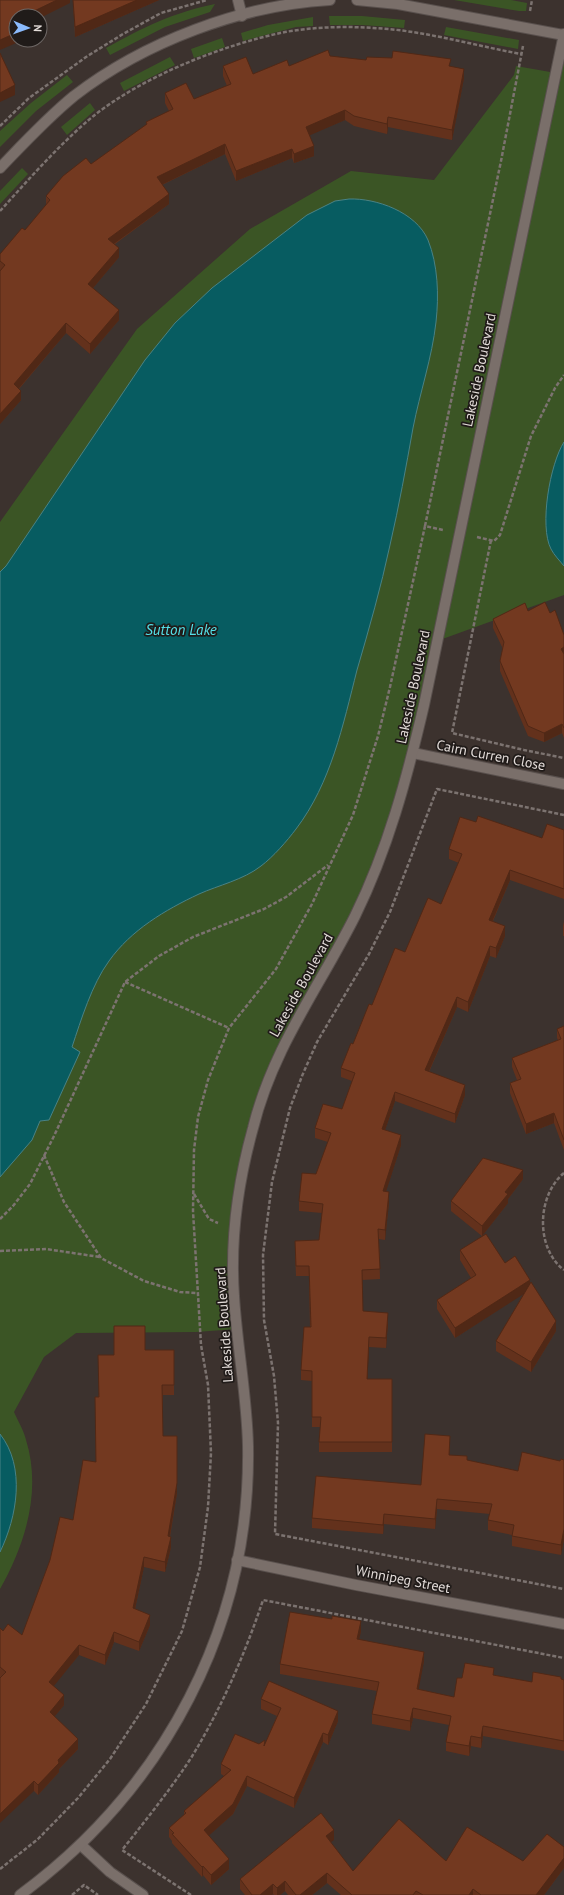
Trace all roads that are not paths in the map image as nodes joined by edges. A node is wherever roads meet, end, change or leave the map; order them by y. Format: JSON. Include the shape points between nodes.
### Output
{"nodes":[{"id":1,"x":238,"y":0,"type":"edge"},
{"id":2,"x":330,"y":0,"type":"edge"},
{"id":3,"x":357,"y":0,"type":"edge"},
{"id":4,"x":242,"y":16,"type":"junction"},
{"id":5,"x":564,"y":34,"type":"edge"},
{"id":6,"x":0,"y":168,"type":"edge"},
{"id":7,"x":413,"y":753,"type":"junction"},
{"id":8,"x":564,"y":784,"type":"edge"},
{"id":9,"x":237,"y":1560,"type":"junction"},
{"id":10,"x":564,"y":1624,"type":"edge"},
{"id":11,"x":82,"y":1845,"type":"junction"},
{"id":12,"x":20,"y":1895,"type":"edge"},
{"id":13,"x":143,"y":1895,"type":"edge"}],
"edges":[{"from":1,"to":4,"type":"street"},
{"from":2,"to":4,"type":"street","via":[[302,2]]},
{"from":3,"to":5,"type":"street","via":[[398,4]]},
{"from":4,"to":6,"type":"street","via":[[179,36],[110,71],[74,96],[40,125]]},
{"from":5,"to":7,"type":"street","name":"Lakeside Boulevard"},
{"from":7,"to":8,"type":"street","name":"Cairn Curren Close"},
{"from":7,"to":9,"type":"street","name":"Lakeside Boulevard","via":[[389,836],[373,876],[337,949],[290,1031],[261,1098],[242,1176],[235,1228],[234,1296],[248,1446],[246,1490]]},
{"from":9,"to":10,"type":"street","name":"Winnipeg Street"},
{"from":9,"to":11,"type":"street","name":"Lakeside Boulevard","via":[[222,1618],[189,1699],[145,1772]]},
{"from":11,"to":12,"type":"street","name":"Lakeside Boulevard"},
{"from":11,"to":13,"type":"street","via":[[110,1872]]}]}
